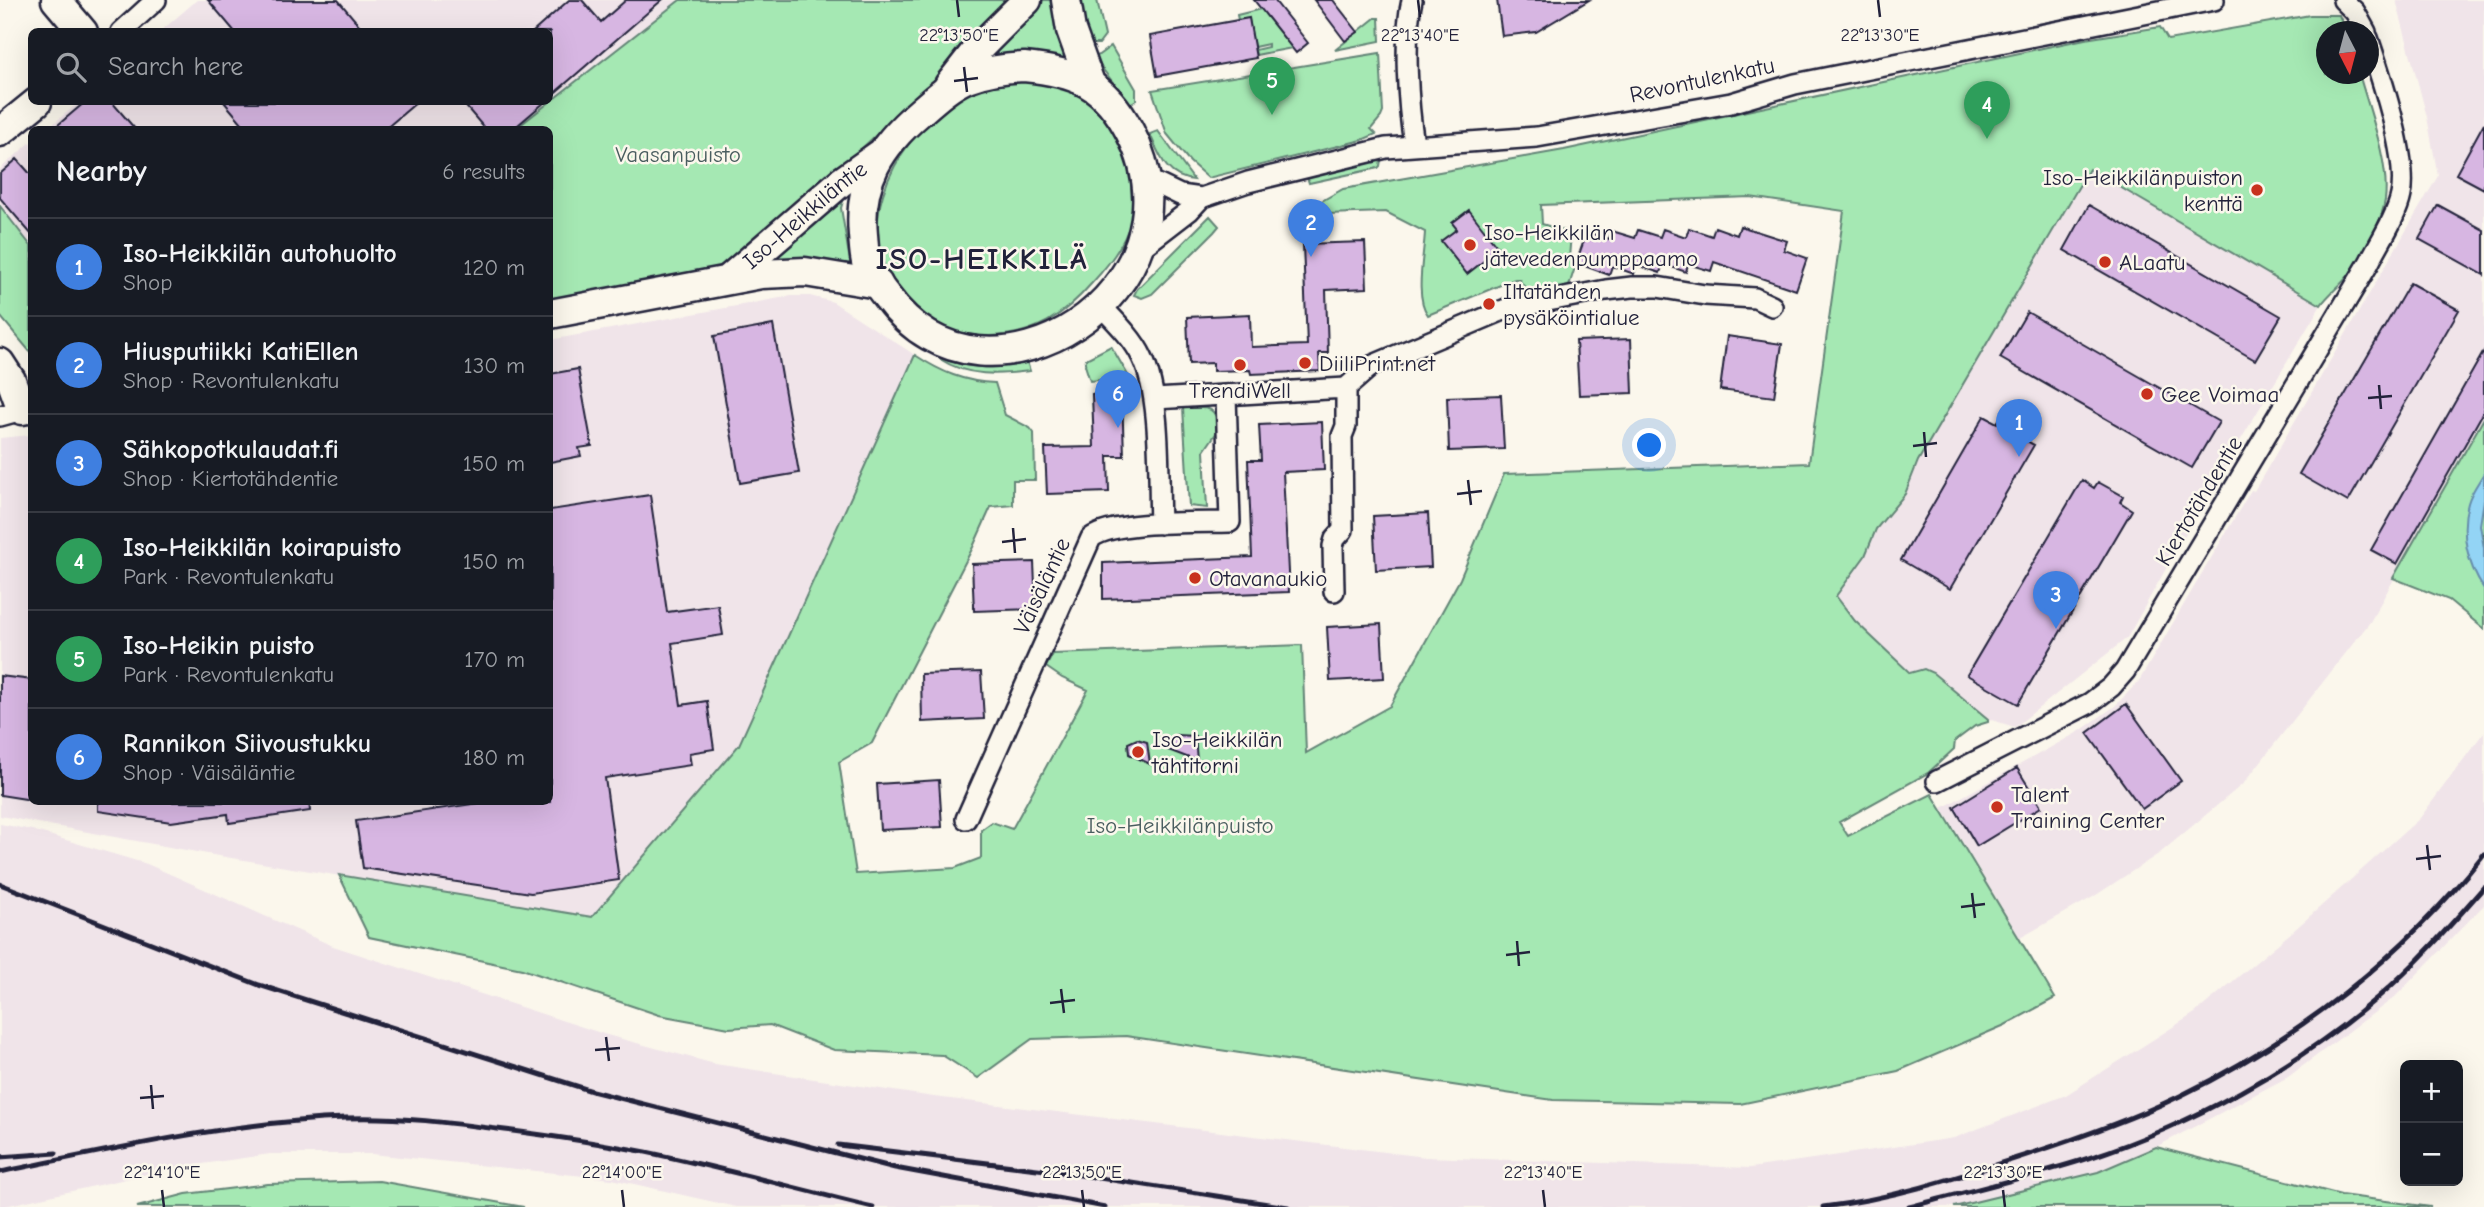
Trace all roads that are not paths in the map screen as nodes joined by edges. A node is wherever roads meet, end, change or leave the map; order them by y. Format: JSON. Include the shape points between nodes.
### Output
{"nodes":[{"id":1,"x":56,"y":0,"type":"edge"},
{"id":2,"x":156,"y":0,"type":"edge"},
{"id":3,"x":1027,"y":0,"type":"edge"},
{"id":4,"x":1066,"y":0,"type":"edge"},
{"id":5,"x":1412,"y":0,"type":"edge"},
{"id":6,"x":2214,"y":0,"type":"edge"},
{"id":7,"x":2343,"y":0,"type":"edge"},
{"id":8,"x":2360,"y":21,"type":"edge"},
{"id":9,"x":80,"y":28,"type":"edge"},
{"id":10,"x":125,"y":28,"type":"edge"},
{"id":11,"x":2379,"y":74,"type":"edge"},
{"id":12,"x":1090,"y":83,"type":"junction"},
{"id":13,"x":946,"y":89,"type":"junction"},
{"id":14,"x":33,"y":105,"type":"edge"},
{"id":15,"x":0,"y":132,"type":"edge"},
{"id":16,"x":1414,"y":144,"type":"junction"},
{"id":17,"x":881,"y":155,"type":"junction"},
{"id":18,"x":1147,"y":178,"type":"junction"},
{"id":19,"x":1200,"y":198,"type":"junction"},
{"id":20,"x":1137,"y":251,"type":"junction"},
{"id":21,"x":730,"y":278,"type":"junction"},
{"id":22,"x":877,"y":284,"type":"junction"},
{"id":23,"x":1101,"y":306,"type":"junction"},
{"id":24,"x":1772,"y":306,"type":"dead end"},
{"id":25,"x":553,"y":313,"type":"edge"},
{"id":26,"x":0,"y":363,"type":"edge"},
{"id":27,"x":1346,"y":388,"type":"junction"},
{"id":28,"x":1226,"y":396,"type":"junction"},
{"id":29,"x":1155,"y":399,"type":"junction"},
{"id":30,"x":18,"y":411,"type":"edge"},
{"id":31,"x":1160,"y":524,"type":"junction"},
{"id":32,"x":1334,"y":591,"type":"dead end"},
{"id":33,"x":1937,"y":781,"type":"dead end"},
{"id":34,"x":966,"y":819,"type":"dead end"}],
"edges":[{"from":1,"to":9,"type":"street"},
{"from":2,"to":10,"type":"street"},
{"from":3,"to":13,"type":"street","via":[[974,53]]},
{"from":4,"to":12,"type":"street","via":[[1071,30]]},
{"from":5,"to":16,"type":"street","via":[[1408,17]]},
{"from":6,"to":16,"type":"street","name":"Revontulenkatu","via":[[1809,81],[1731,103],[1537,137]]},
{"from":7,"to":8,"type":"street"},
{"from":11,"to":33,"type":"street","name":"Kiertotähdentie","via":[[2402,169],[2401,195],[2363,274],[2125,671],[2091,703]]},
{"from":12,"to":13,"type":"street","via":[[1060,72],[1024,67],[988,72]]},
{"from":12,"to":18,"type":"street","via":[[1118,110],[1139,149]]},
{"from":13,"to":17,"type":"street","via":[[908,122]]},
{"from":14,"to":15,"type":"street"},
{"from":16,"to":19,"type":"street","name":"Revontulenkatu","via":[[1248,182]]},
{"from":17,"to":21,"type":"street","name":"Iso-Heikkiläntie","via":[[841,182]]},
{"from":17,"to":22,"type":"street","via":[[869,174],[862,206],[864,255]]},
{"from":18,"to":19,"type":"street","via":[[1180,195]]},
{"from":18,"to":20,"type":"street","via":[[1148,209]]},
{"from":19,"to":20,"type":"street","name":"Revontulenkatu"},
{"from":20,"to":23,"type":"street"},
{"from":21,"to":22,"type":"street","name":"Iso-Heikkiläntie","via":[[806,272]]},
{"from":21,"to":25,"type":"street","name":"Iso-Heikkiläntie"},
{"from":22,"to":23,"type":"street","via":[[925,333],[979,351],[1037,344]]},
{"from":23,"to":29,"type":"street","via":[[1141,355]]},
{"from":24,"to":27,"type":"street","via":[[1755,298],[1657,287],[1580,294],[1506,309],[1371,366]]},
{"from":26,"to":30,"type":"street","via":[[11,380]]},
{"from":27,"to":28,"type":"street"},
{"from":27,"to":32,"type":"street","via":[[1343,530],[1333,547]]},
{"from":28,"to":29,"type":"street"},
{"from":28,"to":31,"type":"street","via":[[1230,522]]},
{"from":29,"to":31,"type":"street"},
{"from":31,"to":34,"type":"street","name":"Väisäläntie","via":[[1105,530],[1091,538]]}]}
